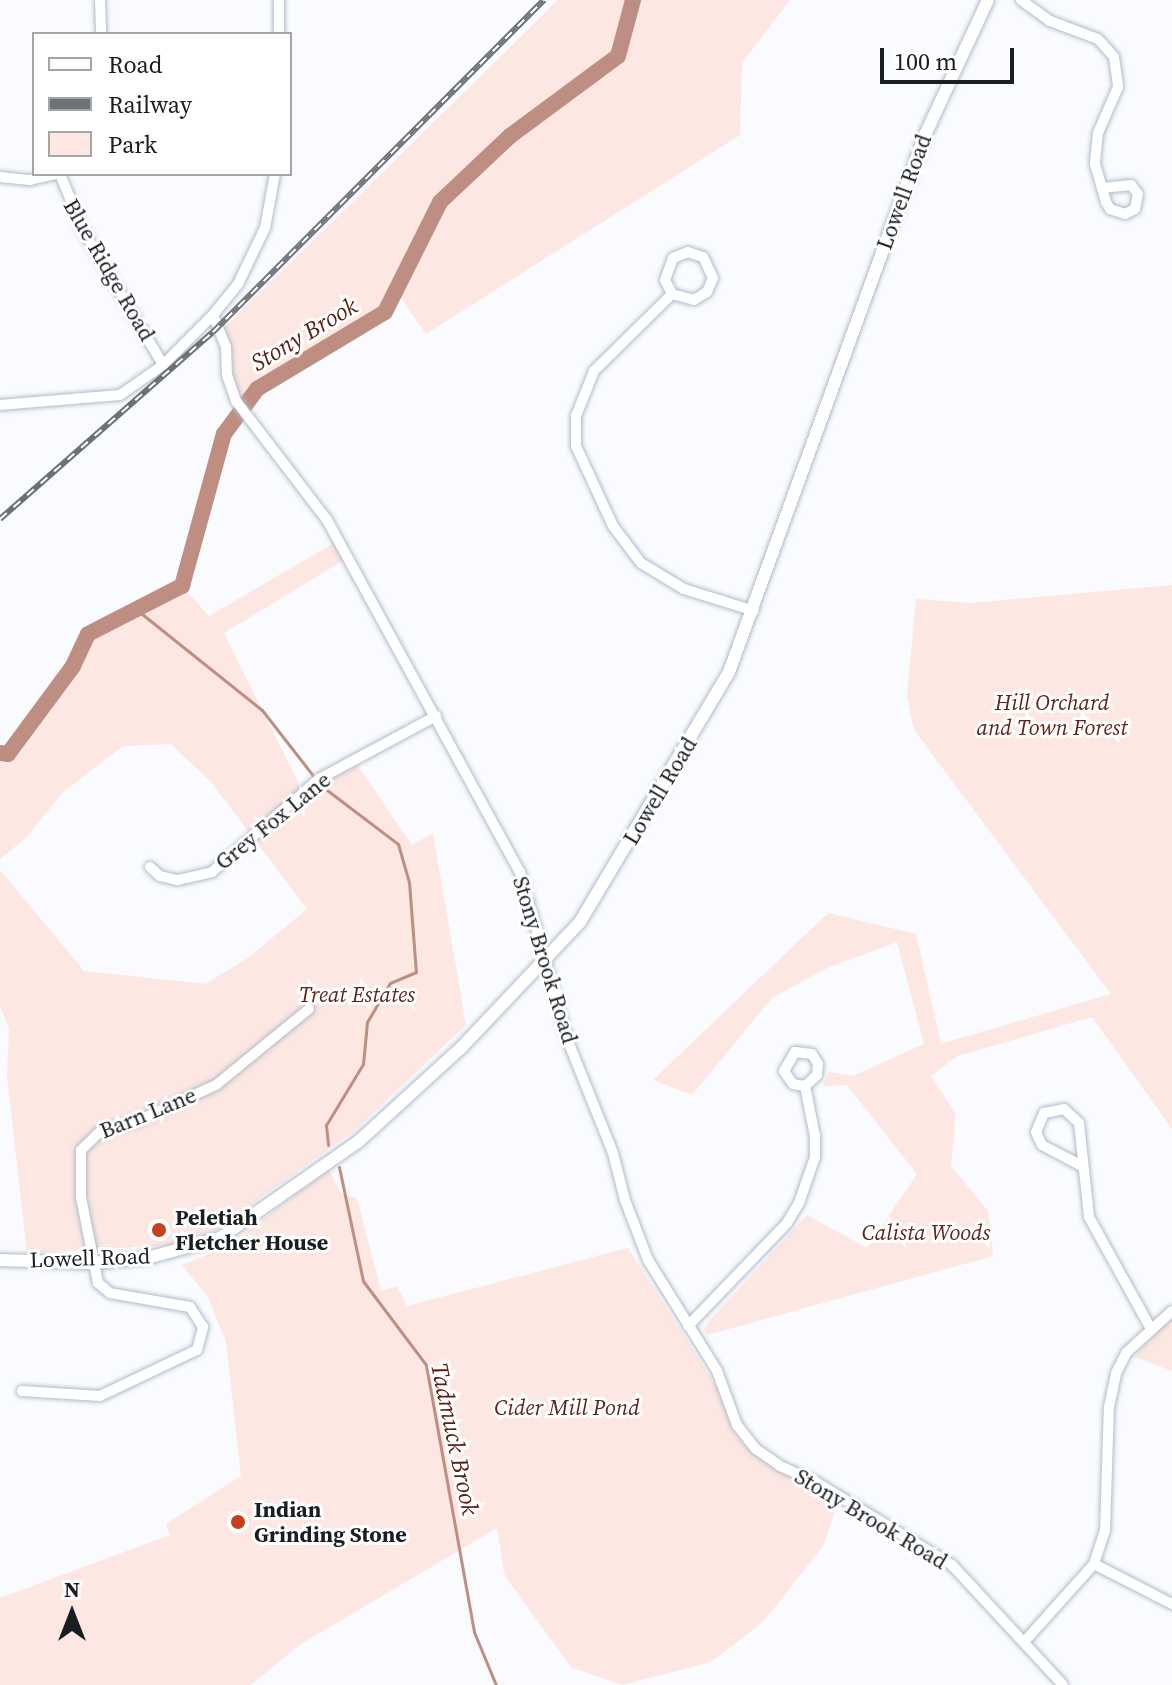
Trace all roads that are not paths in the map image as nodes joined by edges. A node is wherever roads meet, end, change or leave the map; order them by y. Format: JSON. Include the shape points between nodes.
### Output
{"nodes":[{"id":1,"x":100,"y":0,"type":"edge"},
{"id":2,"x":279,"y":0,"type":"edge"},
{"id":3,"x":988,"y":0,"type":"edge"},
{"id":4,"x":1021,"y":0,"type":"edge"},
{"id":5,"x":101,"y":32,"type":"edge"},
{"id":6,"x":279,"y":32,"type":"edge"},
{"id":7,"x":49,"y":176,"type":"edge"},
{"id":8,"x":59,"y":176,"type":"edge"},
{"id":9,"x":275,"y":176,"type":"edge"},
{"id":10,"x":0,"y":177,"type":"edge"},
{"id":11,"x":1102,"y":188,"type":"dead end"},
{"id":12,"x":672,"y":294,"type":"junction"},
{"id":13,"x":213,"y":315,"type":"junction"},
{"id":14,"x":163,"y":365,"type":"junction"},
{"id":15,"x":0,"y":405,"type":"edge"},
{"id":16,"x":754,"y":611,"type":"junction"},
{"id":17,"x":436,"y":716,"type":"junction"},
{"id":18,"x":150,"y":867,"type":"dead end"},
{"id":19,"x":549,"y":957,"type":"junction"},
{"id":20,"x":309,"y":1009,"type":"dead end"},
{"id":21,"x":805,"y":1086,"type":"dead end"},
{"id":22,"x":1082,"y":1166,"type":"junction"},
{"id":23,"x":0,"y":1260,"type":"edge"},
{"id":24,"x":92,"y":1263,"type":"junction"},
{"id":25,"x":1172,"y":1311,"type":"edge"},
{"id":26,"x":688,"y":1326,"type":"junction"},
{"id":27,"x":1150,"y":1327,"type":"junction"},
{"id":28,"x":22,"y":1391,"type":"dead end"},
{"id":29,"x":1094,"y":1564,"type":"junction"},
{"id":30,"x":1172,"y":1604,"type":"edge"},
{"id":31,"x":1024,"y":1642,"type":"junction"},
{"id":32,"x":1063,"y":1685,"type":"edge"}],
"edges":[{"from":1,"to":5,"type":"street"},
{"from":2,"to":6,"type":"street"},
{"from":3,"to":16,"type":"street","name":"Lowell Road","via":[[925,135]]},
{"from":4,"to":11,"type":"street","via":[[1044,18],[1098,39],[1114,57],[1118,87],[1094,151]]},
{"from":7,"to":10,"type":"street"},
{"from":8,"to":14,"type":"street","name":"Blue Ridge Road","via":[[83,230]]},
{"from":9,"to":13,"type":"street","via":[[265,228],[238,284]]},
{"from":12,"to":12,"type":"street","via":[[665,280],[673,258],[696,253],[708,263],[713,278],[707,292],[686,300]]},
{"from":12,"to":16,"type":"street","via":[[594,371],[576,416],[576,446],[613,526],[641,563],[684,589]]},
{"from":13,"to":14,"type":"street"},
{"from":13,"to":17,"type":"street","name":"Stony Brook Road","via":[[226,347],[228,380],[236,401],[327,520]]},
{"from":14,"to":15,"type":"street","via":[[120,395]]},
{"from":16,"to":19,"type":"street","name":"Lowell Road","via":[[717,695],[673,771],[599,895]]},
{"from":17,"to":18,"type":"street","name":"Grey Fox Lane","via":[[319,779],[224,863],[200,877],[165,878]]},
{"from":17,"to":19,"type":"street","name":"Stony Brook Road","via":[[520,872]]},
{"from":19,"to":24,"type":"street","name":"Lowell Road","via":[[461,1048],[359,1141],[248,1221],[193,1249]]},
{"from":19,"to":26,"type":"street","name":"Stony Brook Road","via":[[570,1046],[613,1153],[625,1200],[648,1260]]},
{"from":20,"to":24,"type":"street","name":"Barn Lane","via":[[216,1085],[135,1122],[102,1130],[84,1143],[81,1197]]},
{"from":21,"to":26,"type":"street","via":[[815,1157],[799,1203],[787,1223]]},
{"from":22,"to":22,"type":"street","via":[[1075,1116],[1064,1109],[1044,1113],[1036,1132],[1042,1145]]},
{"from":22,"to":27,"type":"street","via":[[1093,1228]]},
{"from":23,"to":24,"type":"street","name":"Lowell Road"},
{"from":24,"to":28,"type":"street","via":[[106,1291],[190,1307],[202,1323],[200,1345],[177,1363],[100,1396]]},
{"from":25,"to":27,"type":"street"},
{"from":26,"to":31,"type":"street","name":"Stony Brook Road","via":[[717,1371],[737,1425],[756,1449],[952,1565]]},
{"from":27,"to":29,"type":"street","via":[[1116,1373],[1109,1407],[1105,1531]]},
{"from":29,"to":30,"type":"street"},
{"from":29,"to":31,"type":"street"},
{"from":31,"to":32,"type":"street","name":"Stony Brook Road"}]}
